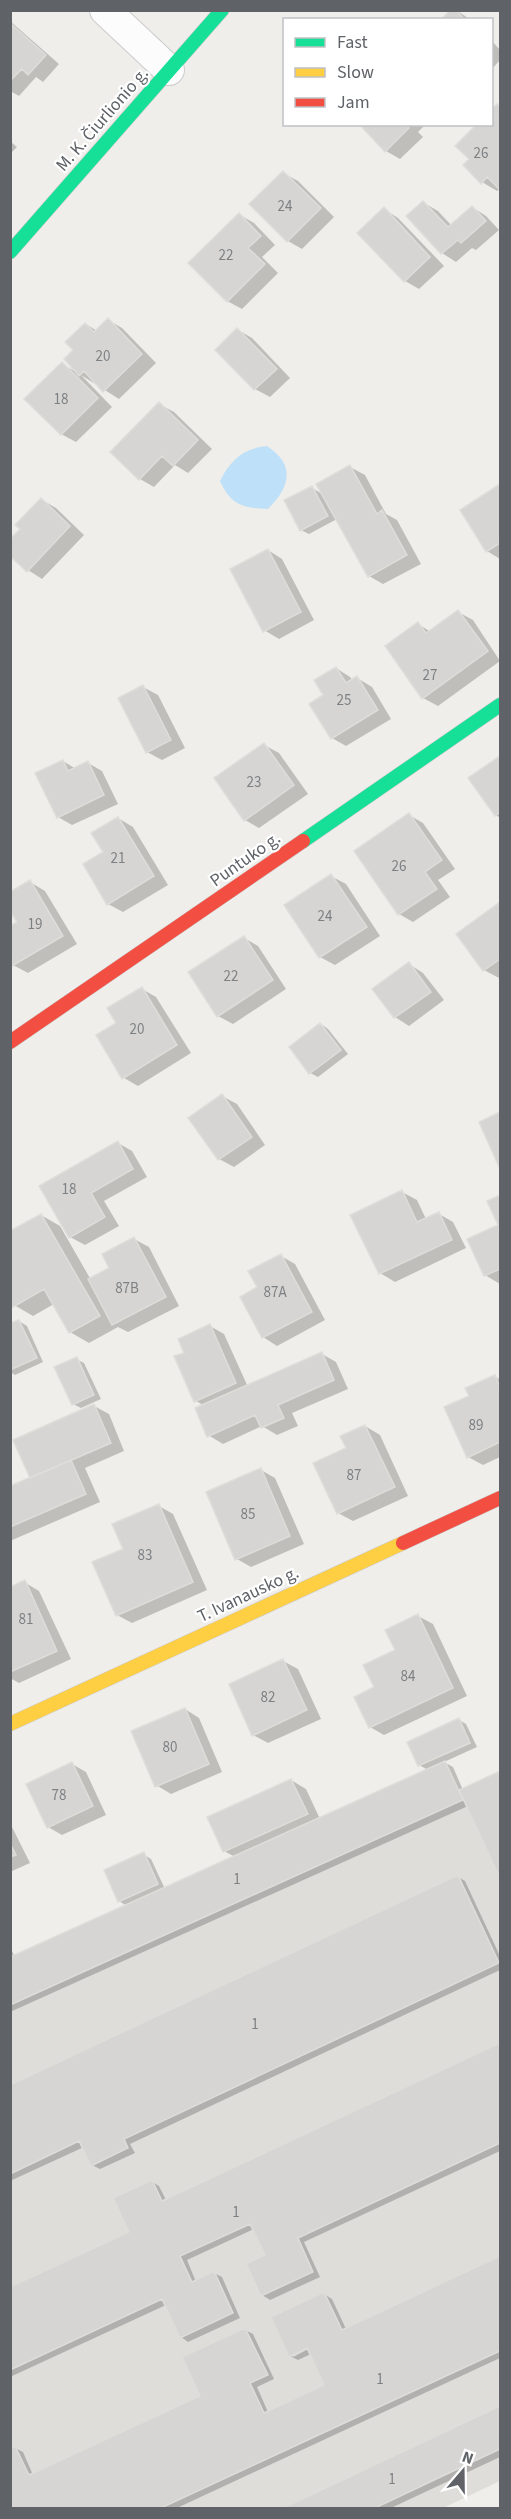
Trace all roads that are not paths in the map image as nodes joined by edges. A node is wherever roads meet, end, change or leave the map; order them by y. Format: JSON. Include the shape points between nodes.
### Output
{"nodes":[{"id":1,"x":105,"y":10,"type":"edge"},
{"id":2,"x":222,"y":10,"type":"edge"},
{"id":3,"x":168,"y":70,"type":"junction"},
{"id":4,"x":10,"y":252,"type":"edge"},
{"id":5,"x":501,"y":705,"type":"edge"},
{"id":6,"x":10,"y":1042,"type":"edge"},
{"id":7,"x":501,"y":1498,"type":"edge"},
{"id":8,"x":10,"y":1724,"type":"edge"}],
"edges":[{"from":1,"to":3,"type":"street"},
{"from":2,"to":3,"type":"street","name":"M. K. Čiurlionio g."},
{"from":3,"to":4,"type":"street","name":"M. K. Čiurlionio g."},
{"from":5,"to":6,"type":"street","name":"Puntuko g."},
{"from":7,"to":8,"type":"street","name":"T. Ivanausko g."}]}
